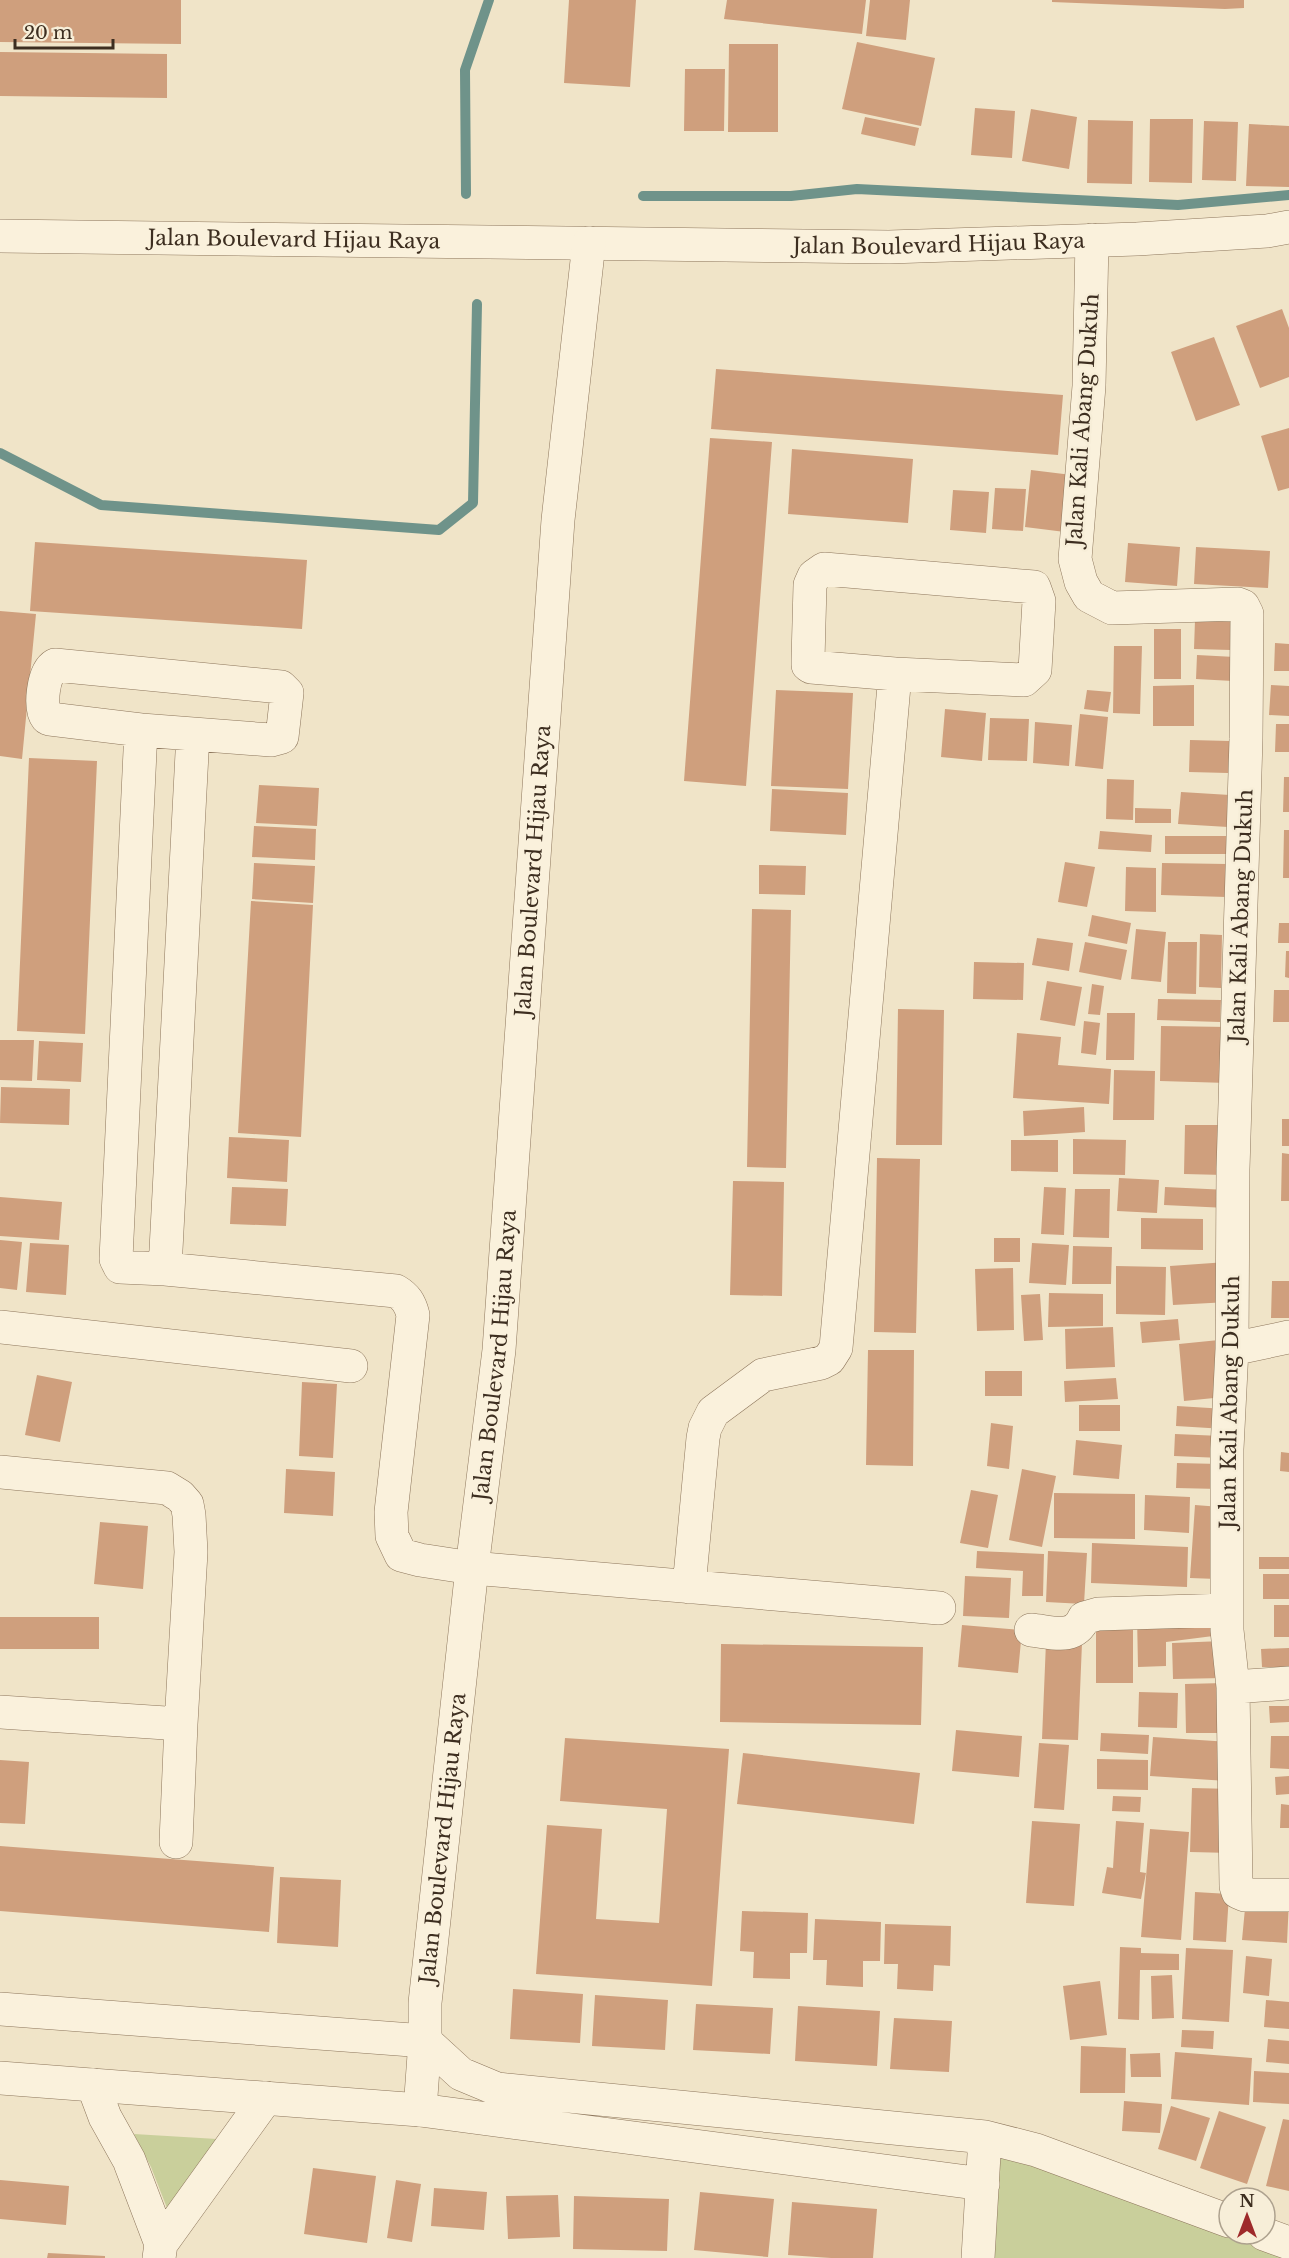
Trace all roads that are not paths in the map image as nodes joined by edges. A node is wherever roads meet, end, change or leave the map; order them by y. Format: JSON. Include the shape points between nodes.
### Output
{"nodes":[{"id":1,"x":1289,"y":227,"type":"edge"},
{"id":2,"x":0,"y":236,"type":"edge"},
{"id":3,"x":1092,"y":240,"type":"junction"},
{"id":4,"x":589,"y":243,"type":"junction"},
{"id":5,"x":895,"y":674,"type":"junction"},
{"id":6,"x":141,"y":730,"type":"junction"},
{"id":7,"x":193,"y":734,"type":"junction"},
{"id":8,"x":165,"y":1269,"type":"junction"},
{"id":9,"x":0,"y":1327,"type":"edge"},
{"id":10,"x":1289,"y":1337,"type":"edge"},
{"id":11,"x":1232,"y":1349,"type":"junction"},
{"id":12,"x":351,"y":1366,"type":"dead end"},
{"id":13,"x":0,"y":1472,"type":"edge"},
{"id":14,"x":472,"y":1569,"type":"junction"},
{"id":15,"x":689,"y":1587,"type":"junction"},
{"id":16,"x":939,"y":1608,"type":"dead end"},
{"id":17,"x":1227,"y":1610,"type":"junction"},
{"id":18,"x":1030,"y":1630,"type":"dead end"},
{"id":19,"x":1289,"y":1683,"type":"edge"},
{"id":20,"x":1233,"y":1688,"type":"junction"},
{"id":21,"x":0,"y":1712,"type":"edge"},
{"id":22,"x":181,"y":1724,"type":"junction"},
{"id":23,"x":176,"y":1842,"type":"dead end"},
{"id":24,"x":1289,"y":1895,"type":"edge"},
{"id":25,"x":0,"y":2009,"type":"edge"},
{"id":26,"x":425,"y":2041,"type":"junction"},
{"id":27,"x":0,"y":2078,"type":"edge"},
{"id":28,"x":93,"y":2085,"type":"junction"},
{"id":29,"x":266,"y":2098,"type":"junction"},
{"id":30,"x":420,"y":2109,"type":"junction"},
{"id":31,"x":985,"y":2137,"type":"junction"},
{"id":32,"x":983,"y":2184,"type":"junction"},
{"id":33,"x":1217,"y":2217,"type":"edge"},
{"id":34,"x":160,"y":2251,"type":"edge"},
{"id":35,"x":978,"y":2258,"type":"edge"}],
"edges":[{"from":1,"to":3,"type":"street","name":"Jalan Boulevard Hijau Raya"},
{"from":2,"to":4,"type":"street","name":"Jalan Boulevard Hijau Raya"},
{"from":3,"to":4,"type":"street","name":"Jalan Boulevard Hijau Raya","via":[[889,247]]},
{"from":3,"to":11,"type":"street","name":"Jalan Kali Abang Dukuh","via":[[1089,386],[1075,559],[1081,582],[1089,596],[1112,608],[1238,604],[1247,614]]},
{"from":4,"to":14,"type":"street","name":"Jalan Boulevard Hijau Raya","via":[[553,588],[499,1350]]},
{"from":5,"to":5,"type":"street","via":[[808,665],[810,585],[819,571],[1029,586],[1036,591],[1039,601],[1035,670],[1024,680]]},
{"from":5,"to":15,"type":"street","via":[[836,1348],[821,1363],[754,1379],[709,1418],[703,1438]]},
{"from":6,"to":7,"type":"street"},
{"from":6,"to":7,"type":"street","via":[[47,718],[43,712],[46,673],[55,665],[276,686],[287,693],[282,735],[277,740]]},
{"from":6,"to":8,"type":"street","via":[[116,1259],[123,1268]]},
{"from":7,"to":8,"type":"street"},
{"from":8,"to":14,"type":"street","via":[[396,1291],[405,1296],[413,1315],[391,1512],[392,1536],[401,1555]]},
{"from":9,"to":12,"type":"street"},
{"from":10,"to":11,"type":"street"},
{"from":11,"to":17,"type":"street","name":"Jalan Kali Abang Dukuh","via":[[1227,1449]]},
{"from":13,"to":22,"type":"street","via":[[167,1488],[187,1504],[191,1552]]},
{"from":14,"to":15,"type":"street"},
{"from":14,"to":26,"type":"street","name":"Jalan Boulevard Hijau Raya","via":[[425,2003]]},
{"from":15,"to":16,"type":"street"},
{"from":17,"to":18,"type":"street","via":[[1098,1614],[1084,1618],[1080,1628],[1071,1634]]},
{"from":17,"to":20,"type":"street","name":"Jalan Kali Abang Dukuh"},
{"from":19,"to":20,"type":"street"},
{"from":20,"to":24,"type":"street","name":"Jalan Kali Abang Dukuh","via":[[1236,1886],[1245,1895]]},
{"from":21,"to":22,"type":"street"},
{"from":22,"to":23,"type":"street"},
{"from":25,"to":26,"type":"street"},
{"from":26,"to":30,"type":"street","name":"Jalan Boulevard Hijau Raya"},
{"from":26,"to":31,"type":"street","via":[[461,2074],[497,2089]]},
{"from":27,"to":28,"type":"street"},
{"from":28,"to":29,"type":"street"},
{"from":28,"to":34,"type":"street","via":[[129,2160]]},
{"from":29,"to":30,"type":"street"},
{"from":29,"to":34,"type":"street"},
{"from":30,"to":32,"type":"street"},
{"from":31,"to":32,"type":"street"},
{"from":31,"to":33,"type":"street","via":[[1036,2150]]},
{"from":32,"to":35,"type":"street"}]}
